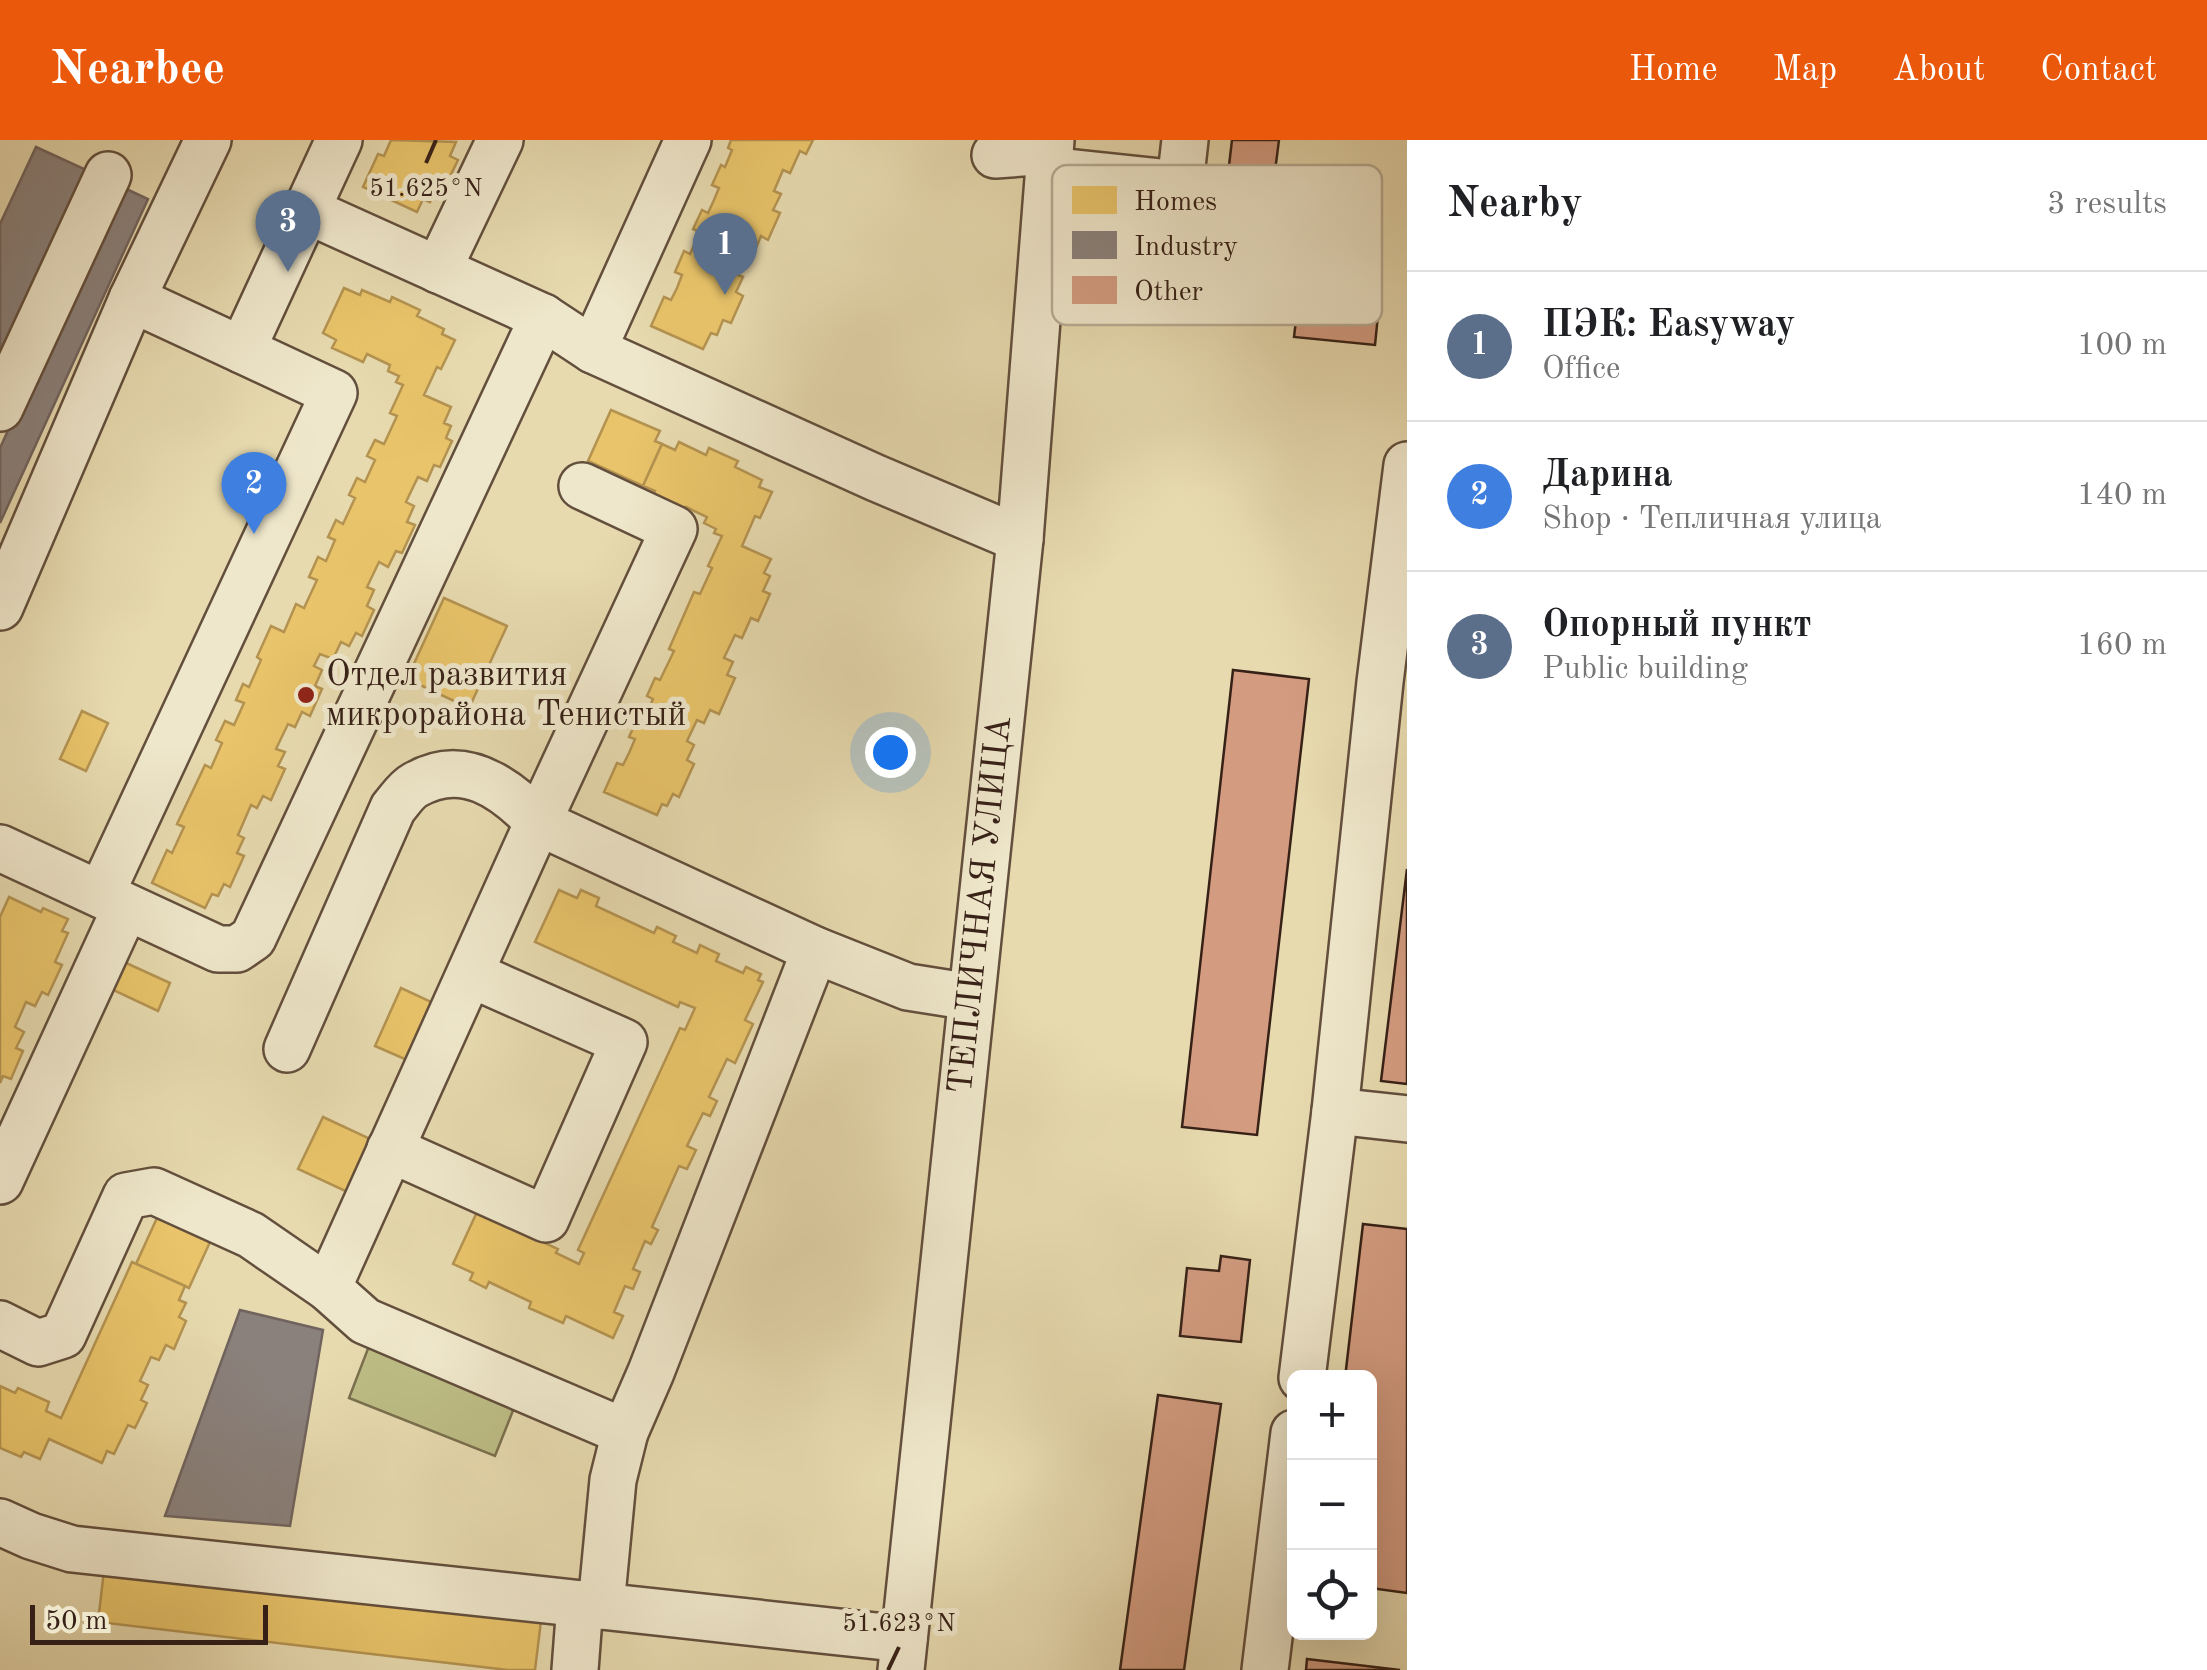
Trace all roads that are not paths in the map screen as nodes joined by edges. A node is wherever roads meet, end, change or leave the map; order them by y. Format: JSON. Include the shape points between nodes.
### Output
{"nodes":[{"id":1,"x":208,"y":140,"type":"edge"},
{"id":2,"x":339,"y":140,"type":"edge"},
{"id":3,"x":500,"y":140,"type":"edge"},
{"id":4,"x":688,"y":140,"type":"edge"},
{"id":5,"x":1185,"y":140,"type":"edge"},
{"id":6,"x":1050,"y":154,"type":"edge"},
{"id":7,"x":995,"y":155,"type":"dead end"},
{"id":8,"x":1098,"y":165,"type":"edge"},
{"id":9,"x":1182,"y":165,"type":"edge"},
{"id":10,"x":108,"y":175,"type":"dead end"},
{"id":11,"x":306,"y":210,"type":"junction"},
{"id":12,"x":438,"y":270,"type":"junction"},
{"id":13,"x":132,"y":298,"type":"junction"},
{"id":14,"x":543,"y":316,"type":"junction"},
{"id":15,"x":242,"y":350,"type":"junction"},
{"id":16,"x":593,"y":350,"type":"junction"},
{"id":17,"x":0,"y":408,"type":"edge"},
{"id":18,"x":1407,"y":465,"type":"edge"},
{"id":19,"x":582,"y":486,"type":"dead end"},
{"id":20,"x":1020,"y":539,"type":"junction"},
{"id":21,"x":0,"y":607,"type":"edge"},
{"id":22,"x":1394,"y":683,"type":"edge"},
{"id":23,"x":538,"y":822,"type":"junction"},
{"id":24,"x":0,"y":848,"type":"edge"},
{"id":25,"x":114,"y":900,"type":"junction"},
{"id":26,"x":815,"y":950,"type":"junction"},
{"id":27,"x":470,"y":974,"type":"junction"},
{"id":28,"x":970,"y":997,"type":"junction"},
{"id":29,"x":287,"y":1049,"type":"dead end"},
{"id":30,"x":1335,"y":1111,"type":"junction"},
{"id":31,"x":1407,"y":1119,"type":"edge"},
{"id":32,"x":390,"y":1150,"type":"junction"},
{"id":33,"x":0,"y":1180,"type":"edge"},
{"id":34,"x":328,"y":1288,"type":"junction"},
{"id":35,"x":0,"y":1324,"type":"edge"},
{"id":36,"x":1303,"y":1370,"type":"edge"},
{"id":37,"x":625,"y":1432,"type":"junction"},
{"id":38,"x":1291,"y":1460,"type":"edge"},
{"id":39,"x":0,"y":1522,"type":"edge"},
{"id":40,"x":591,"y":1605,"type":"junction"},
{"id":41,"x":903,"y":1654,"type":"edge"},
{"id":42,"x":575,"y":1670,"type":"edge"},
{"id":43,"x":1264,"y":1670,"type":"edge"}],
"edges":[{"from":1,"to":13,"type":"street"},
{"from":2,"to":11,"type":"street"},
{"from":3,"to":12,"type":"street"},
{"from":4,"to":16,"type":"street"},
{"from":5,"to":9,"type":"street"},
{"from":6,"to":7,"type":"street"},
{"from":6,"to":8,"type":"street"},
{"from":6,"to":20,"type":"street","name":"ТЕПЛИЧНАЯ УЛИЦА"},
{"from":10,"to":17,"type":"street"},
{"from":11,"to":12,"type":"street"},
{"from":11,"to":15,"type":"street"},
{"from":12,"to":14,"type":"street"},
{"from":13,"to":15,"type":"street"},
{"from":13,"to":21,"type":"street"},
{"from":14,"to":16,"type":"street"},
{"from":14,"to":25,"type":"street","via":[[254,938],[237,949],[218,949]]},
{"from":15,"to":25,"type":"street","via":[[334,393]]},
{"from":16,"to":20,"type":"street"},
{"from":18,"to":22,"type":"street"},
{"from":19,"to":23,"type":"street","via":[[674,529]]},
{"from":20,"to":28,"type":"street","name":"ТЕПЛИЧНАЯ УЛИЦА"},
{"from":22,"to":30,"type":"street"},
{"from":23,"to":26,"type":"street"},
{"from":23,"to":27,"type":"street"},
{"from":23,"to":29,"type":"street","via":[[492,784],[456,773],[411,787],[393,808]]},
{"from":24,"to":25,"type":"street"},
{"from":25,"to":33,"type":"street"},
{"from":26,"to":28,"type":"street","via":[[908,987]]},
{"from":26,"to":37,"type":"street"},
{"from":27,"to":32,"type":"street"},
{"from":27,"to":32,"type":"street","via":[[624,1042],[546,1218]]},
{"from":28,"to":41,"type":"street","name":"ТЕПЛИЧНАЯ УЛИЦА"},
{"from":30,"to":31,"type":"street"},
{"from":30,"to":36,"type":"street"},
{"from":32,"to":34,"type":"street"},
{"from":34,"to":35,"type":"street","via":[[251,1236],[154,1192],[126,1196],[63,1336],[38,1343]]},
{"from":34,"to":37,"type":"street","via":[[364,1320]]},
{"from":37,"to":40,"type":"street"},
{"from":38,"to":43,"type":"street"},
{"from":39,"to":40,"type":"street","via":[[72,1549]]},
{"from":40,"to":41,"type":"street"},
{"from":40,"to":42,"type":"street"}]}
